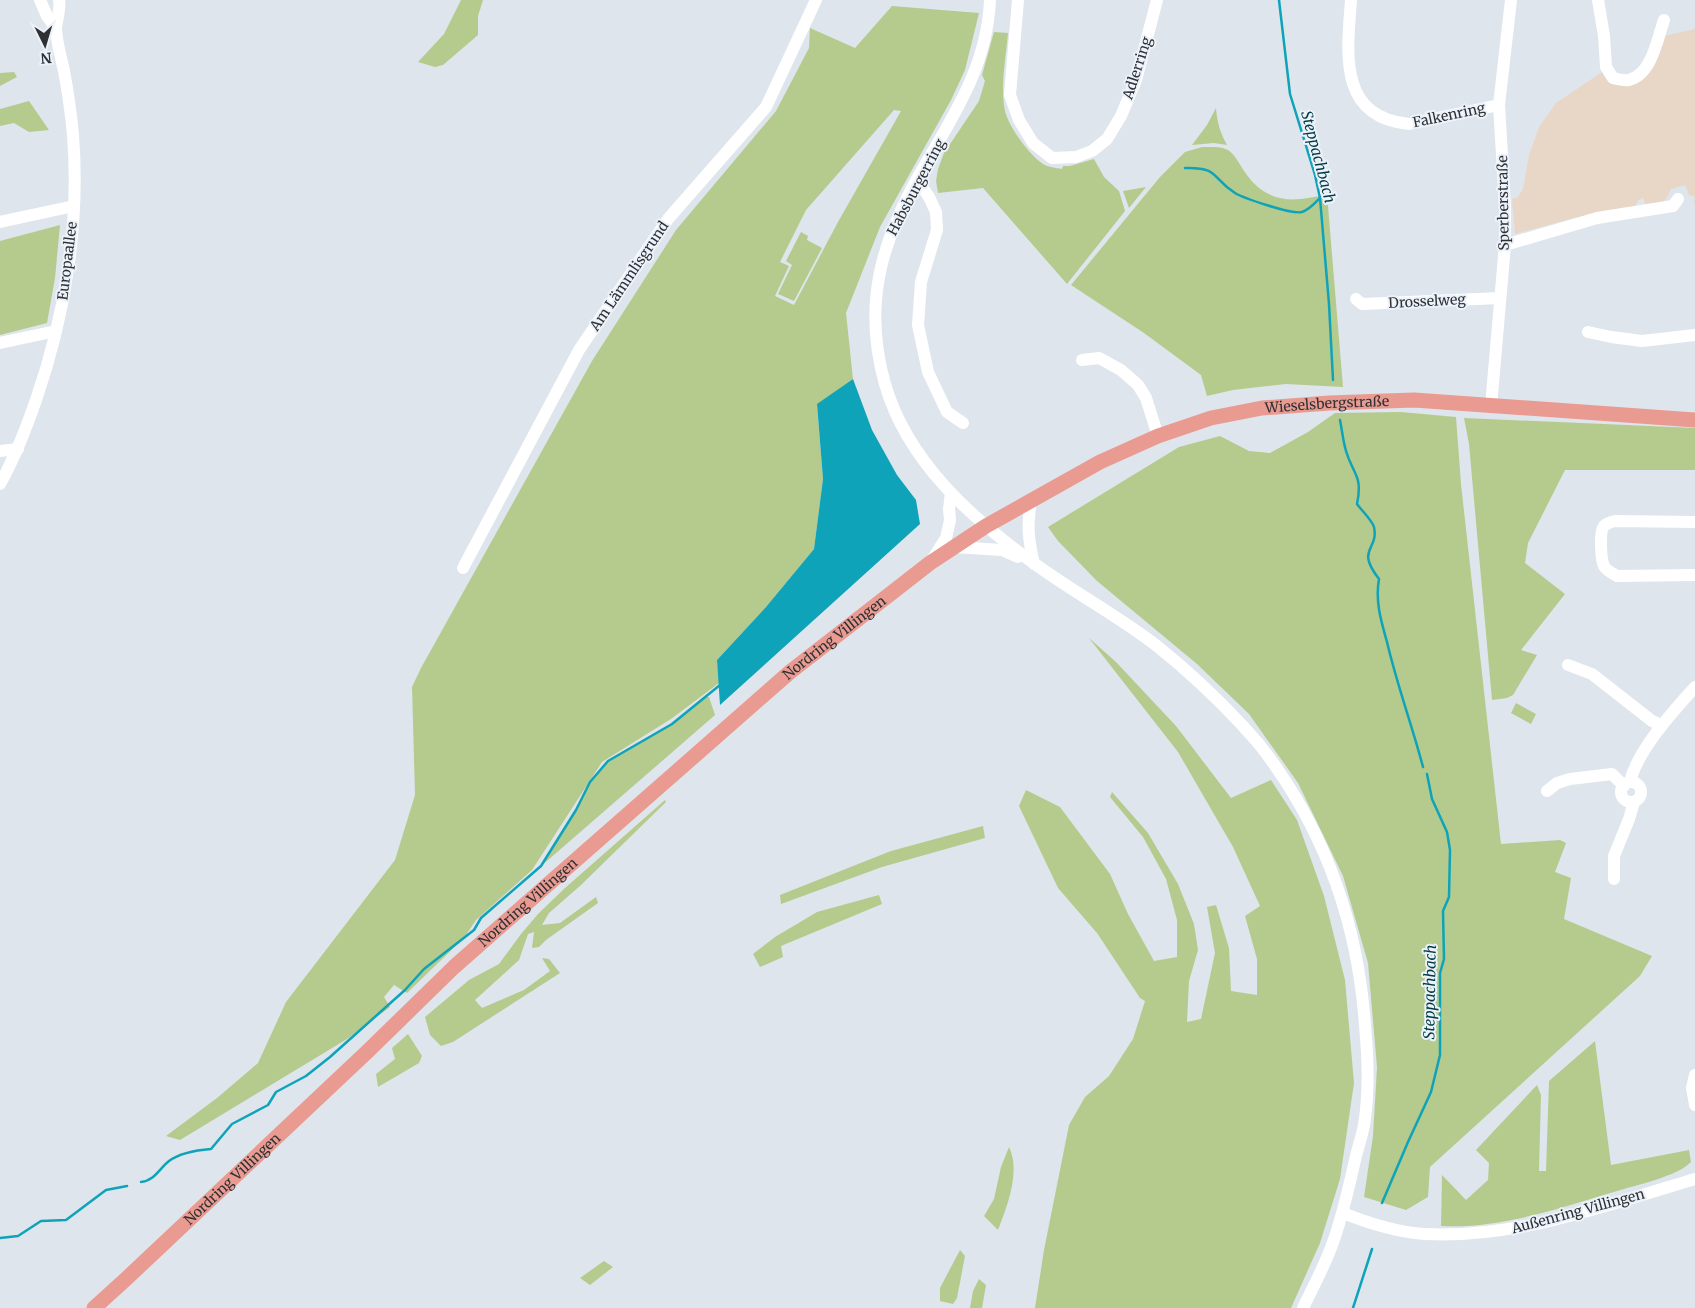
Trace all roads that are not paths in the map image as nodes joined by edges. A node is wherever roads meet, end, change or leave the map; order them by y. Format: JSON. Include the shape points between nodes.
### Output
{"nodes":[{"id":1,"x":40,"y":0,"type":"edge"},
{"id":2,"x":60,"y":0,"type":"edge"},
{"id":3,"x":816,"y":0,"type":"edge"},
{"id":4,"x":990,"y":0,"type":"edge"},
{"id":5,"x":1018,"y":0,"type":"edge"},
{"id":6,"x":1157,"y":0,"type":"edge"},
{"id":7,"x":1351,"y":0,"type":"edge"},
{"id":8,"x":1511,"y":0,"type":"edge"},
{"id":9,"x":1598,"y":0,"type":"edge"},
{"id":10,"x":1664,"y":20,"type":"dead end"},
{"id":11,"x":56,"y":29,"type":"junction"},
{"id":12,"x":1498,"y":105,"type":"junction"},
{"id":13,"x":917,"y":179,"type":"junction"},
{"id":14,"x":1678,"y":199,"type":"dead end"},
{"id":15,"x":74,"y":206,"type":"junction"},
{"id":16,"x":0,"y":222,"type":"edge"},
{"id":17,"x":1505,"y":245,"type":"junction"},
{"id":18,"x":1500,"y":298,"type":"junction"},
{"id":19,"x":1356,"y":299,"type":"dead end"},
{"id":20,"x":56,"y":331,"type":"junction"},
{"id":21,"x":1588,"y":332,"type":"dead end"},
{"id":22,"x":1695,"y":334,"type":"edge"},
{"id":23,"x":0,"y":343,"type":"edge"},
{"id":24,"x":1082,"y":360,"type":"dead end"},
{"id":25,"x":1491,"y":406,"type":"junction"},
{"id":26,"x":1695,"y":420,"type":"edge"},
{"id":27,"x":963,"y":423,"type":"dead end"},
{"id":28,"x":1158,"y":436,"type":"junction"},
{"id":29,"x":18,"y":448,"type":"junction"},
{"id":30,"x":0,"y":451,"type":"edge"},
{"id":31,"x":0,"y":484,"type":"edge"},
{"id":32,"x":951,"y":493,"type":"junction"},
{"id":33,"x":1031,"y":500,"type":"junction"},
{"id":34,"x":1695,"y":522,"type":"edge"},
{"id":35,"x":986,"y":526,"type":"junction"},
{"id":36,"x":954,"y":547,"type":"junction"},
{"id":37,"x":930,"y":563,"type":"junction"},
{"id":38,"x":1034,"y":564,"type":"junction"},
{"id":39,"x":463,"y":568,"type":"dead end"},
{"id":40,"x":1695,"y":575,"type":"edge"},
{"id":41,"x":1568,"y":665,"type":"dead end"},
{"id":42,"x":1695,"y":687,"type":"edge"},
{"id":43,"x":1661,"y":725,"type":"junction"},
{"id":44,"x":1627,"y":784,"type":"junction"},
{"id":45,"x":1547,"y":791,"type":"dead end"},
{"id":46,"x":1614,"y":879,"type":"dead end"},
{"id":47,"x":1695,"y":1075,"type":"edge"},
{"id":48,"x":1695,"y":1104,"type":"edge"},
{"id":49,"x":1695,"y":1179,"type":"edge"},
{"id":50,"x":1343,"y":1214,"type":"junction"},
{"id":51,"x":94,"y":1308,"type":"edge"},
{"id":52,"x":1303,"y":1308,"type":"edge"}],
"edges":[{"from":1,"to":11,"type":"street","name":"Europaallee"},
{"from":2,"to":11,"type":"street","name":"Europaallee"},
{"from":3,"to":39,"type":"street","name":"Am Lämmlisgrund","via":[[766,107],[668,219],[579,350]]},
{"from":4,"to":13,"type":"street","name":"Habsburgerring","via":[[983,47],[963,101]]},
{"from":5,"to":6,"type":"street","name":"Adlerring","via":[[1010,94],[1019,120],[1033,144],[1052,158],[1076,157],[1092,151],[1107,139],[1136,80]]},
{"from":7,"to":12,"type":"street","name":"Falkenring","via":[[1348,54],[1352,80],[1366,108],[1394,123],[1409,124]]},
{"from":8,"to":12,"type":"street","name":"Sperberstraße"},
{"from":9,"to":10,"type":"street","via":[[1606,67],[1613,78],[1627,81],[1641,74],[1652,57]]},
{"from":11,"to":15,"type":"street","name":"Europaallee","via":[[73,135]]},
{"from":12,"to":17,"type":"street","name":"Sperberstraße"},
{"from":13,"to":27,"type":"street","via":[[936,212],[937,230],[921,282],[918,325],[928,372],[947,412]]},
{"from":13,"to":32,"type":"street","name":"Habsburgerring","via":[[896,220],[880,267],[876,331],[885,383],[900,422],[921,457]]},
{"from":14,"to":17,"type":"street","via":[[1673,206],[1606,216]]},
{"from":15,"to":16,"type":"street"},
{"from":15,"to":20,"type":"street","name":"Europaallee","via":[[67,282]]},
{"from":17,"to":18,"type":"street","name":"Sperberstraße"},
{"from":18,"to":19,"type":"street","name":"Drosselweg","via":[[1362,304]]},
{"from":18,"to":25,"type":"street","name":"Sperberstraße"},
{"from":20,"to":23,"type":"street"},
{"from":20,"to":29,"type":"street","name":"Europaallee","via":[[44,378]]},
{"from":21,"to":22,"type":"street","via":[[1642,341]]},
{"from":24,"to":28,"type":"street","via":[[1099,358],[1121,370],[1138,386],[1146,398]]},
{"from":25,"to":26,"type":"main road","name":"Wieselsbergstraße"},
{"from":25,"to":28,"type":"main road","name":"Wieselsbergstraße","via":[[1414,400],[1262,408],[1211,418]]},
{"from":28,"to":33,"type":"main road","name":"Wieselsbergstraße","via":[[1100,462]]},
{"from":29,"to":30,"type":"street"},
{"from":29,"to":31,"type":"street","name":"Europaallee"},
{"from":32,"to":35,"type":"street","name":"Habsburgerring"},
{"from":32,"to":37,"type":"street","via":[[946,538]]},
{"from":33,"to":35,"type":"main road","name":"Wieselsbergstraße"},
{"from":33,"to":38,"type":"street","via":[[1027,522]]},
{"from":34,"to":40,"type":"street","via":[[1615,521],[1603,527],[1601,535],[1603,565],[1616,580]]},
{"from":35,"to":36,"type":"main road","name":"Nordring Villingen"},
{"from":35,"to":38,"type":"street","name":"Habsburgerring"},
{"from":36,"to":37,"type":"main road","name":"Nordring Villingen"},
{"from":36,"to":38,"type":"street","via":[[1002,550]]},
{"from":37,"to":51,"type":"main road","name":"Nordring Villingen","via":[[790,672],[454,967]]},
{"from":38,"to":50,"type":"street","via":[[1155,645],[1195,677],[1232,714],[1261,746],[1300,804],[1330,865],[1355,945],[1364,1002],[1368,1061],[1365,1121]]},
{"from":41,"to":43,"type":"street","via":[[1592,674]]},
{"from":42,"to":43,"type":"street"},
{"from":43,"to":44,"type":"street"},
{"from":44,"to":45,"type":"street","via":[[1612,774],[1570,779]]},
{"from":44,"to":46,"type":"street","via":[[1621,791],[1623,798],[1634,802],[1614,856]]},
{"from":47,"to":48,"type":"street","via":[[1692,1088]]},
{"from":49,"to":50,"type":"street","name":"Außenring Villingen","via":[[1538,1224],[1480,1233],[1422,1234],[1382,1227]]},
{"from":50,"to":52,"type":"street","via":[[1330,1251]]}]}
